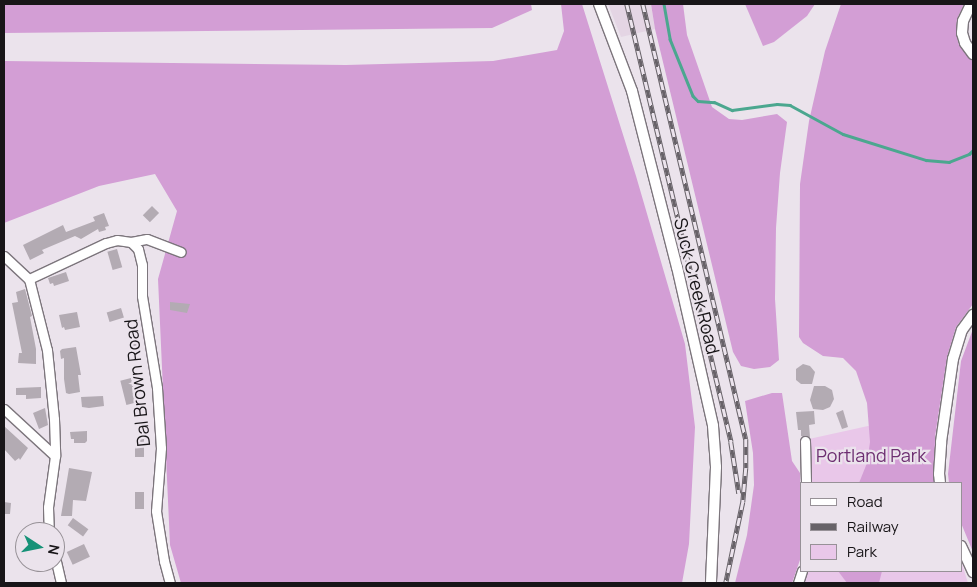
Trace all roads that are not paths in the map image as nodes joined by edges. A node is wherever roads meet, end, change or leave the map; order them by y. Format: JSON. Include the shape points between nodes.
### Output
{"nodes":[{"id":1,"x":600,"y":4,"type":"edge"},
{"id":2,"x":971,"y":4,"type":"edge"},
{"id":3,"x":973,"y":54,"type":"edge"},
{"id":4,"x":131,"y":242,"type":"junction"},
{"id":5,"x":181,"y":252,"type":"dead end"},
{"id":6,"x":4,"y":256,"type":"edge"},
{"id":7,"x":29,"y":279,"type":"junction"},
{"id":8,"x":973,"y":314,"type":"edge"},
{"id":9,"x":4,"y":409,"type":"edge"},
{"id":10,"x":805,"y":441,"type":"dead end"},
{"id":11,"x":54,"y":456,"type":"junction"},
{"id":12,"x":806,"y":482,"type":"edge"},
{"id":13,"x":940,"y":482,"type":"edge"},
{"id":14,"x":49,"y":522,"type":"edge"},
{"id":15,"x":962,"y":548,"type":"edge"},
{"id":16,"x":973,"y":572,"type":"edge"},
{"id":17,"x":170,"y":583,"type":"edge"},
{"id":18,"x":711,"y":583,"type":"edge"}],
"edges":[{"from":1,"to":18,"type":"main road","name":"Suck Creek Road","via":[[632,91],[713,426],[716,467]]},
{"from":2,"to":3,"type":"main road","via":[[963,21],[962,33]]},
{"from":4,"to":5,"type":"street","via":[[147,239]]},
{"from":4,"to":7,"type":"street","via":[[117,240],[106,243]]},
{"from":4,"to":17,"type":"street","name":"Dal Brown Road","via":[[138,249],[142,265],[142,296],[157,388],[161,448],[156,511]]},
{"from":6,"to":7,"type":"street"},
{"from":7,"to":11,"type":"street","via":[[46,350],[54,419]]},
{"from":8,"to":13,"type":"main road","via":[[962,330],[953,358]]},
{"from":9,"to":11,"type":"street"},
{"from":10,"to":12,"type":"street"},
{"from":11,"to":14,"type":"street"},
{"from":15,"to":16,"type":"main road"}]}
